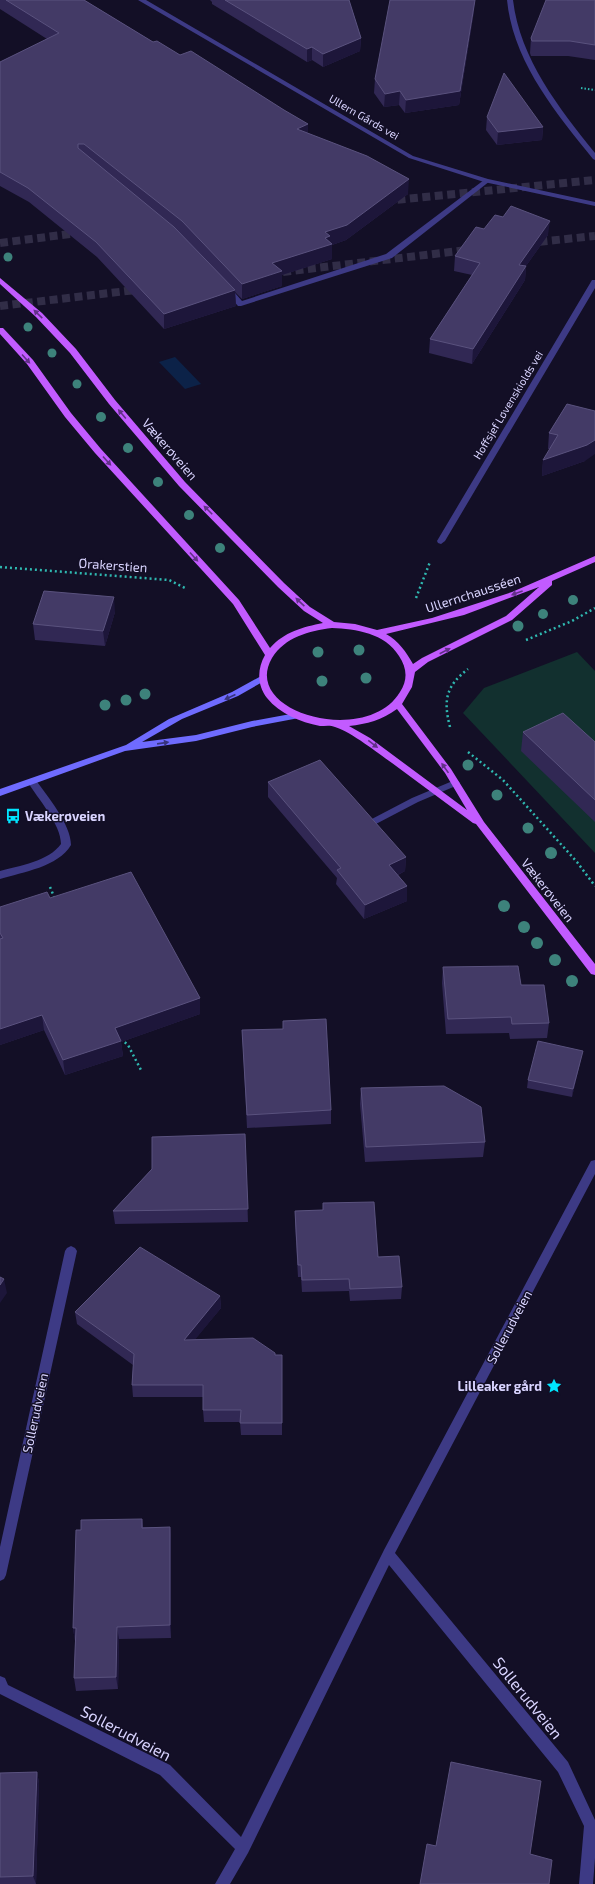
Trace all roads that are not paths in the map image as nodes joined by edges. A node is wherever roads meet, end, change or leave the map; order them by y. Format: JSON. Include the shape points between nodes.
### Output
{"nodes":[{"id":1,"x":140,"y":0,"type":"edge"},
{"id":2,"x":510,"y":0,"type":"edge"},
{"id":3,"x":595,"y":158,"type":"edge"},
{"id":4,"x":486,"y":181,"type":"junction"},
{"id":5,"x":595,"y":204,"type":"edge"},
{"id":6,"x":0,"y":280,"type":"edge"},
{"id":7,"x":220,"y":282,"type":"edge"},
{"id":8,"x":595,"y":282,"type":"edge"},
{"id":9,"x":0,"y":330,"type":"edge"},
{"id":10,"x":442,"y":541,"type":"road end"},
{"id":11,"x":595,"y":560,"type":"edge"},
{"id":12,"x":554,"y":579,"type":"junction"},
{"id":13,"x":332,"y":625,"type":"junction"},
{"id":14,"x":377,"y":633,"type":"junction"},
{"id":15,"x":269,"y":654,"type":"junction"},
{"id":16,"x":411,"y":670,"type":"junction"},
{"id":17,"x":263,"y":678,"type":"junction"},
{"id":18,"x":398,"y":704,"type":"junction"},
{"id":19,"x":296,"y":716,"type":"junction"},
{"id":20,"x":339,"y":725,"type":"junction"},
{"id":21,"x":124,"y":748,"type":"junction"},
{"id":22,"x":32,"y":781,"type":"junction"},
{"id":23,"x":456,"y":784,"type":"junction"},
{"id":24,"x":435,"y":791,"type":"junction"},
{"id":25,"x":0,"y":793,"type":"edge"},
{"id":26,"x":371,"y":823,"type":"edge"},
{"id":27,"x":481,"y":824,"type":"junction"},
{"id":28,"x":0,"y":875,"type":"edge"},
{"id":29,"x":595,"y":971,"type":"edge"},
{"id":30,"x":595,"y":1164,"type":"edge"},
{"id":31,"x":71,"y":1251,"type":"dead end"},
{"id":32,"x":388,"y":1554,"type":"junction"},
{"id":33,"x":0,"y":1575,"type":"edge"},
{"id":34,"x":0,"y":1682,"type":"edge"},
{"id":35,"x":243,"y":1848,"type":"junction"},
{"id":36,"x":222,"y":1884,"type":"edge"},
{"id":37,"x":586,"y":1884,"type":"edge"}],
"edges":[{"from":1,"to":4,"type":"street","name":"Ullern Gårds vei","via":[[411,157]]},
{"from":2,"to":3,"type":"street","via":[[524,53],[534,75],[548,99]]},
{"from":4,"to":5,"type":"street","name":"Ullern Gårds vei"},
{"from":4,"to":7,"type":"street","via":[[389,256],[241,304]]},
{"from":13,"to":6,"type":"main road","name":"Vækerøveien","one_way":true,"via":[[307,609],[182,484],[112,402],[73,351],[39,315]]},
{"from":8,"to":10,"type":"street","name":"Hoffsjef Løvenskiolds vei"},
{"from":9,"to":15,"type":"main road","one_way":true,"via":[[30,362],[98,451],[236,602]]},
{"from":11,"to":12,"type":"main road","name":"Ullernchausséen"},
{"from":12,"to":14,"type":"main road","name":"Ullernchausséen","one_way":true,"via":[[448,617]]},
{"from":16,"to":12,"type":"main road","name":"Ullernchausséen","one_way":true,"via":[[425,660],[509,618]]},
{"from":13,"to":14,"type":"main road","name":"Vækerøveien","via":[[348,625]]},
{"from":13,"to":15,"type":"main road","name":"Vækerøveien","via":[[295,633],[280,642]]},
{"from":14,"to":16,"type":"main road","name":"Vækerøveien","via":[[405,655]]},
{"from":15,"to":17,"type":"main road","name":"Vækerøveien"},
{"from":16,"to":18,"type":"main road","name":"Vækerøveien","via":[[406,693]]},
{"from":17,"to":19,"type":"main road","name":"Vækerøveien","via":[[266,689],[273,699]]},
{"from":17,"to":21,"type":"main road","one_way":true,"via":[[247,689],[186,714]]},
{"from":18,"to":20,"type":"main road","name":"Vækerøveien","via":[[372,719]]},
{"from":23,"to":18,"type":"main road","name":"Vækerøveien","one_way":true},
{"from":19,"to":20,"type":"main road","name":"Vækerøveien","via":[[317,723]]},
{"from":21,"to":19,"type":"main road","one_way":true,"via":[[196,738]]},
{"from":20,"to":24,"type":"main road","name":"Vækerøveien","one_way":true,"via":[[367,740]]},
{"from":21,"to":22,"type":"main road"},
{"from":22,"to":25,"type":"main road"},
{"from":22,"to":28,"type":"street","via":[[66,836],[66,844],[62,852]]},
{"from":23,"to":24,"type":"street"},
{"from":23,"to":27,"type":"main road","name":"Vækerøveien"},
{"from":24,"to":26,"type":"street"},
{"from":24,"to":27,"type":"main road","name":"Vækerøveien"},
{"from":27,"to":29,"type":"main road","name":"Vækerøveien"},
{"from":30,"to":32,"type":"street","name":"Sollerudveien"},
{"from":31,"to":33,"type":"street","name":"Sollerudveien"},
{"from":32,"to":35,"type":"street","name":"Sollerudveien"},
{"from":32,"to":37,"type":"street","name":"Sollerudveien","via":[[562,1767],[591,1826]]},
{"from":34,"to":35,"type":"street","name":"Sollerudveien","via":[[2,1689],[165,1770]]},
{"from":35,"to":36,"type":"street","name":"Sollerudveien"}]}
